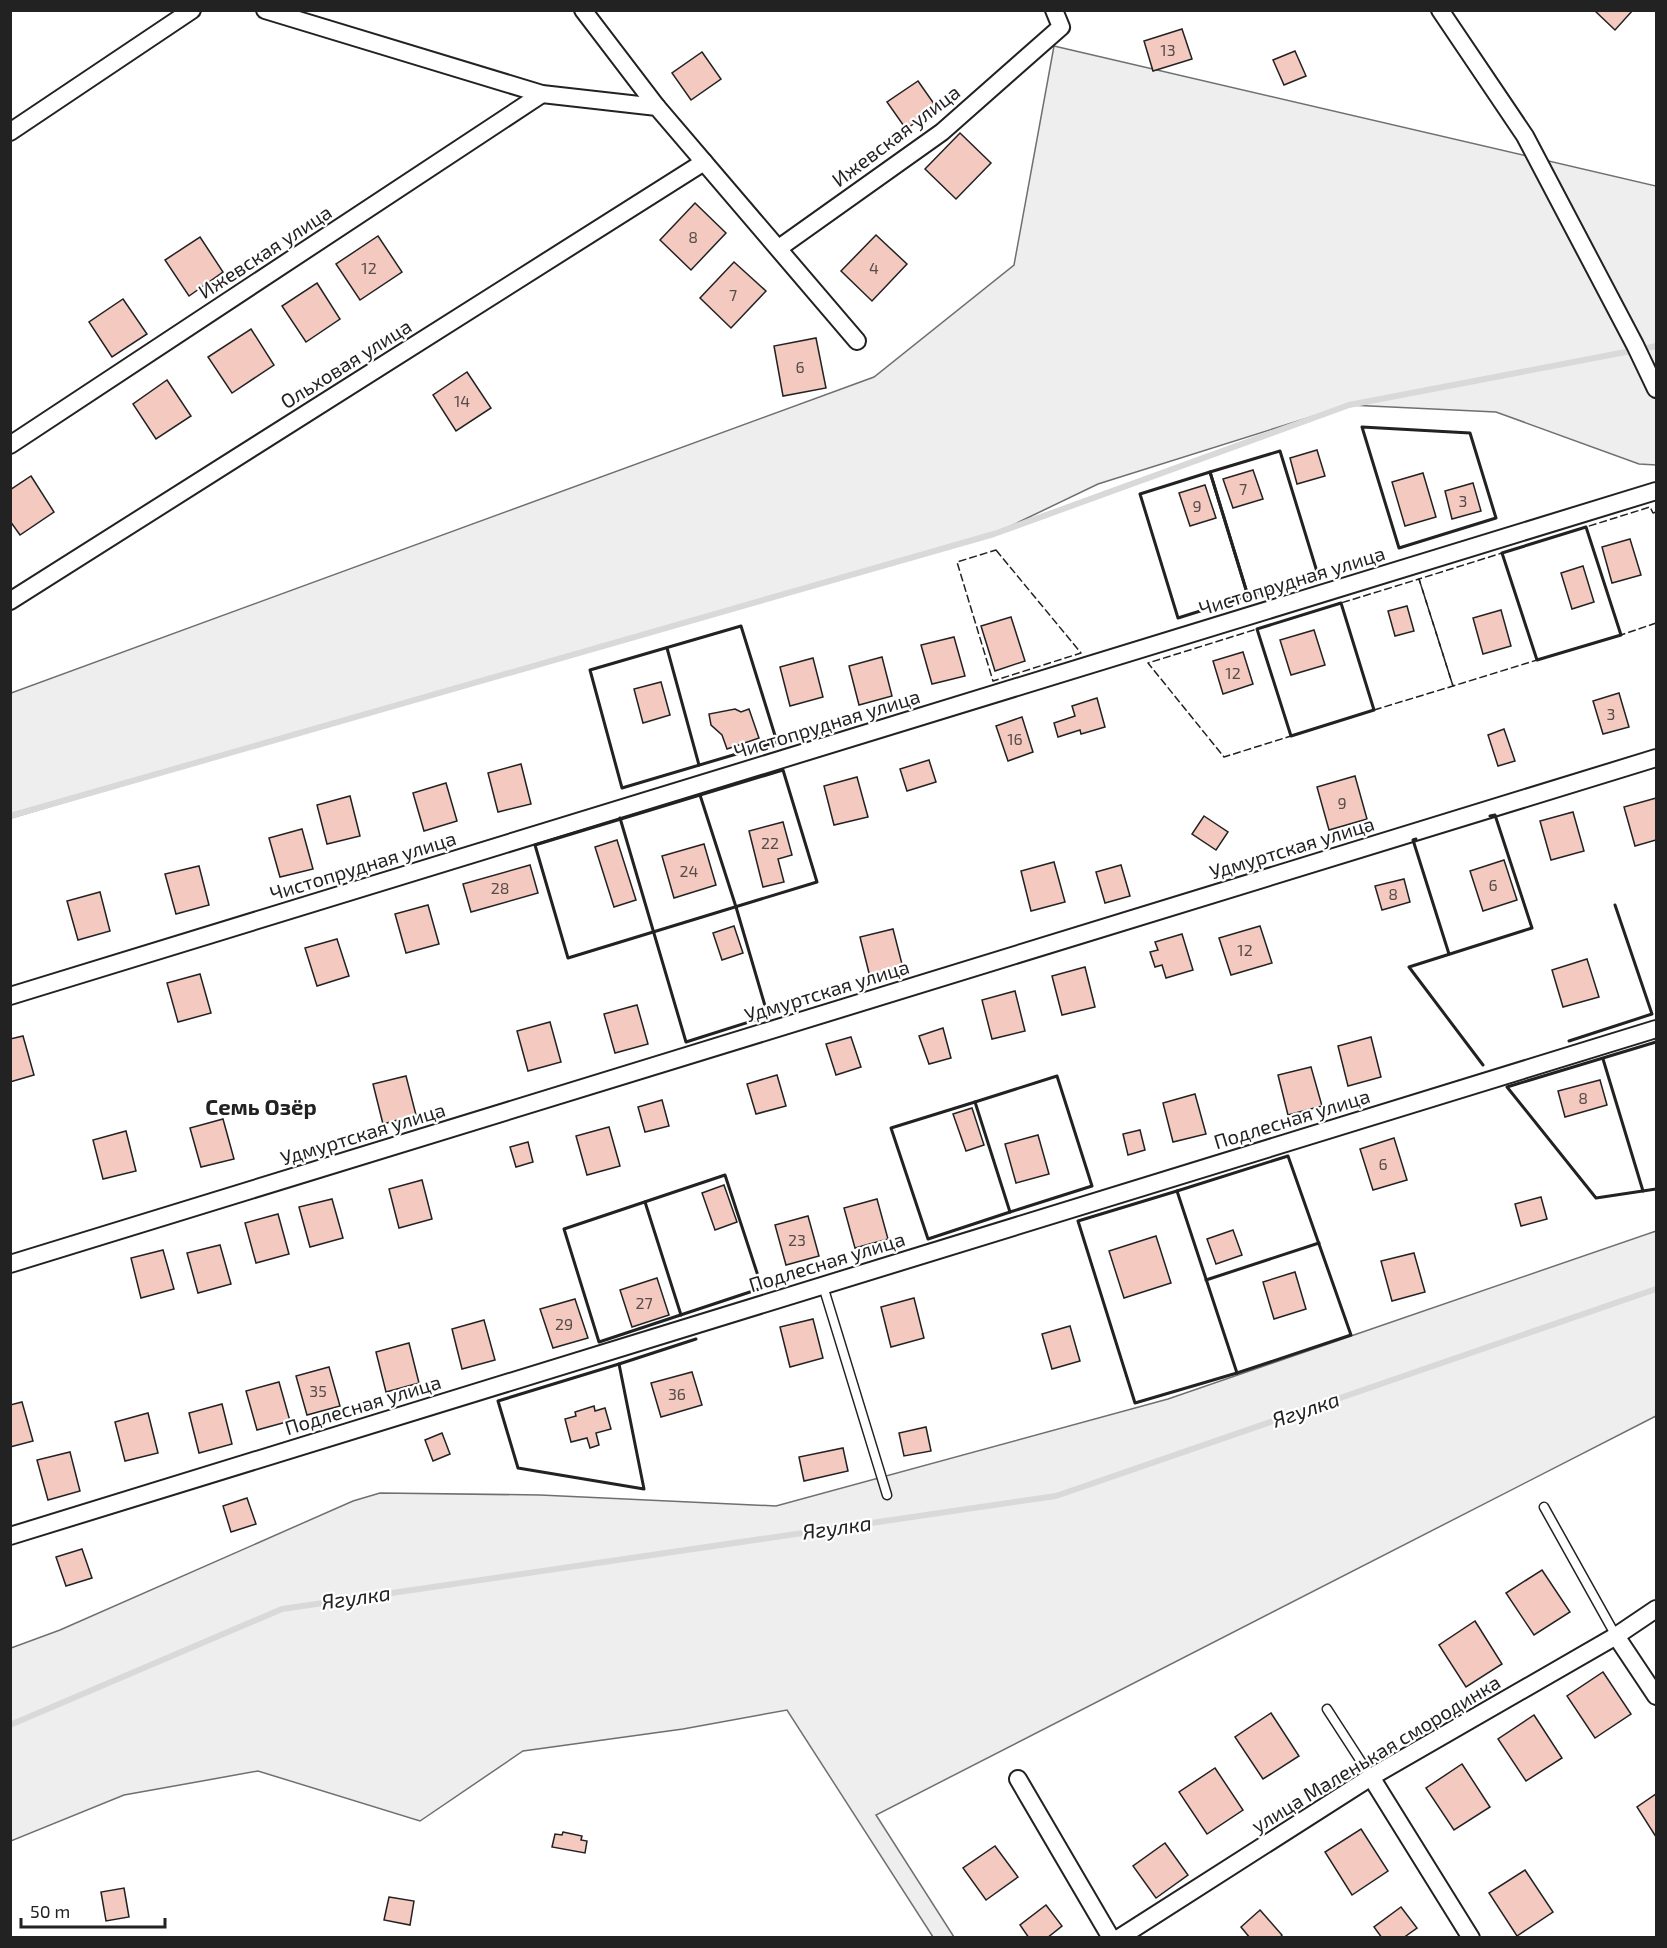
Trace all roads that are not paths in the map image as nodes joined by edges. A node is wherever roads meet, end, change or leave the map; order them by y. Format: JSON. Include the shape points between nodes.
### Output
{"nodes":[{"id":1,"x":192,"y":10,"type":"edge"},
{"id":2,"x":265,"y":10,"type":"edge"},
{"id":3,"x":583,"y":10,"type":"edge"},
{"id":4,"x":1053,"y":10,"type":"edge"},
{"id":5,"x":1440,"y":10,"type":"edge"},
{"id":6,"x":542,"y":94,"type":"junction"},
{"id":7,"x":657,"y":107,"type":"junction"},
{"id":8,"x":10,"y":132,"type":"edge"},
{"id":9,"x":704,"y":162,"type":"junction"},
{"id":10,"x":779,"y":248,"type":"junction"},
{"id":11,"x":857,"y":341,"type":"dead end"},
{"id":12,"x":1656,"y":389,"type":"edge"},
{"id":13,"x":10,"y":445,"type":"edge"},
{"id":14,"x":1656,"y":491,"type":"edge"},
{"id":15,"x":10,"y":601,"type":"edge"},
{"id":16,"x":1656,"y":758,"type":"edge"},
{"id":17,"x":10,"y":996,"type":"edge"},
{"id":18,"x":1656,"y":1029,"type":"edge"},
{"id":19,"x":10,"y":1264,"type":"edge"},
{"id":20,"x":823,"y":1286,"type":"junction"},
{"id":21,"x":887,"y":1495,"type":"dead end"},
{"id":22,"x":1544,"y":1507,"type":"dead end"},
{"id":23,"x":11,"y":1534,"type":"edge"},
{"id":24,"x":1656,"y":1609,"type":"edge"},
{"id":25,"x":1616,"y":1636,"type":"junction"},
{"id":26,"x":1656,"y":1696,"type":"edge"},
{"id":27,"x":1327,"y":1709,"type":"dead end"},
{"id":28,"x":1371,"y":1777,"type":"junction"},
{"id":29,"x":1018,"y":1779,"type":"dead end"},
{"id":30,"x":1111,"y":1938,"type":"edge"},
{"id":31,"x":1119,"y":1938,"type":"edge"},
{"id":32,"x":1471,"y":1938,"type":"edge"}],
"edges":[{"from":1,"to":8,"type":"street"},
{"from":2,"to":6,"type":"street"},
{"from":3,"to":7,"type":"street"},
{"from":4,"to":10,"type":"street","name":"Ижевская улица","via":[[1061,27],[942,132]]},
{"from":5,"to":12,"type":"street","via":[[1525,136]]},
{"from":6,"to":7,"type":"street"},
{"from":6,"to":13,"type":"street","name":"Ижевская улица"},
{"from":7,"to":9,"type":"street"},
{"from":9,"to":10,"type":"street"},
{"from":9,"to":15,"type":"street","name":"Ольховая улица"},
{"from":10,"to":11,"type":"street"},
{"from":14,"to":17,"type":"street","name":"Чистопрудная улица"},
{"from":16,"to":19,"type":"street","name":"Удмуртская улица"},
{"from":18,"to":20,"type":"street","name":"Подлесная улица"},
{"from":20,"to":21,"type":"lane"},
{"from":20,"to":23,"type":"street","name":"Подлесная улица"},
{"from":22,"to":25,"type":"lane"},
{"from":24,"to":25,"type":"street","name":"улица Маленькая смородинка"},
{"from":25,"to":26,"type":"street"},
{"from":25,"to":28,"type":"street","name":"улица Маленькая смородинка"},
{"from":27,"to":28,"type":"lane"},
{"from":28,"to":31,"type":"street","name":"улица Маленькая смородинка"},
{"from":28,"to":32,"type":"street"},
{"from":29,"to":30,"type":"street"}]}
